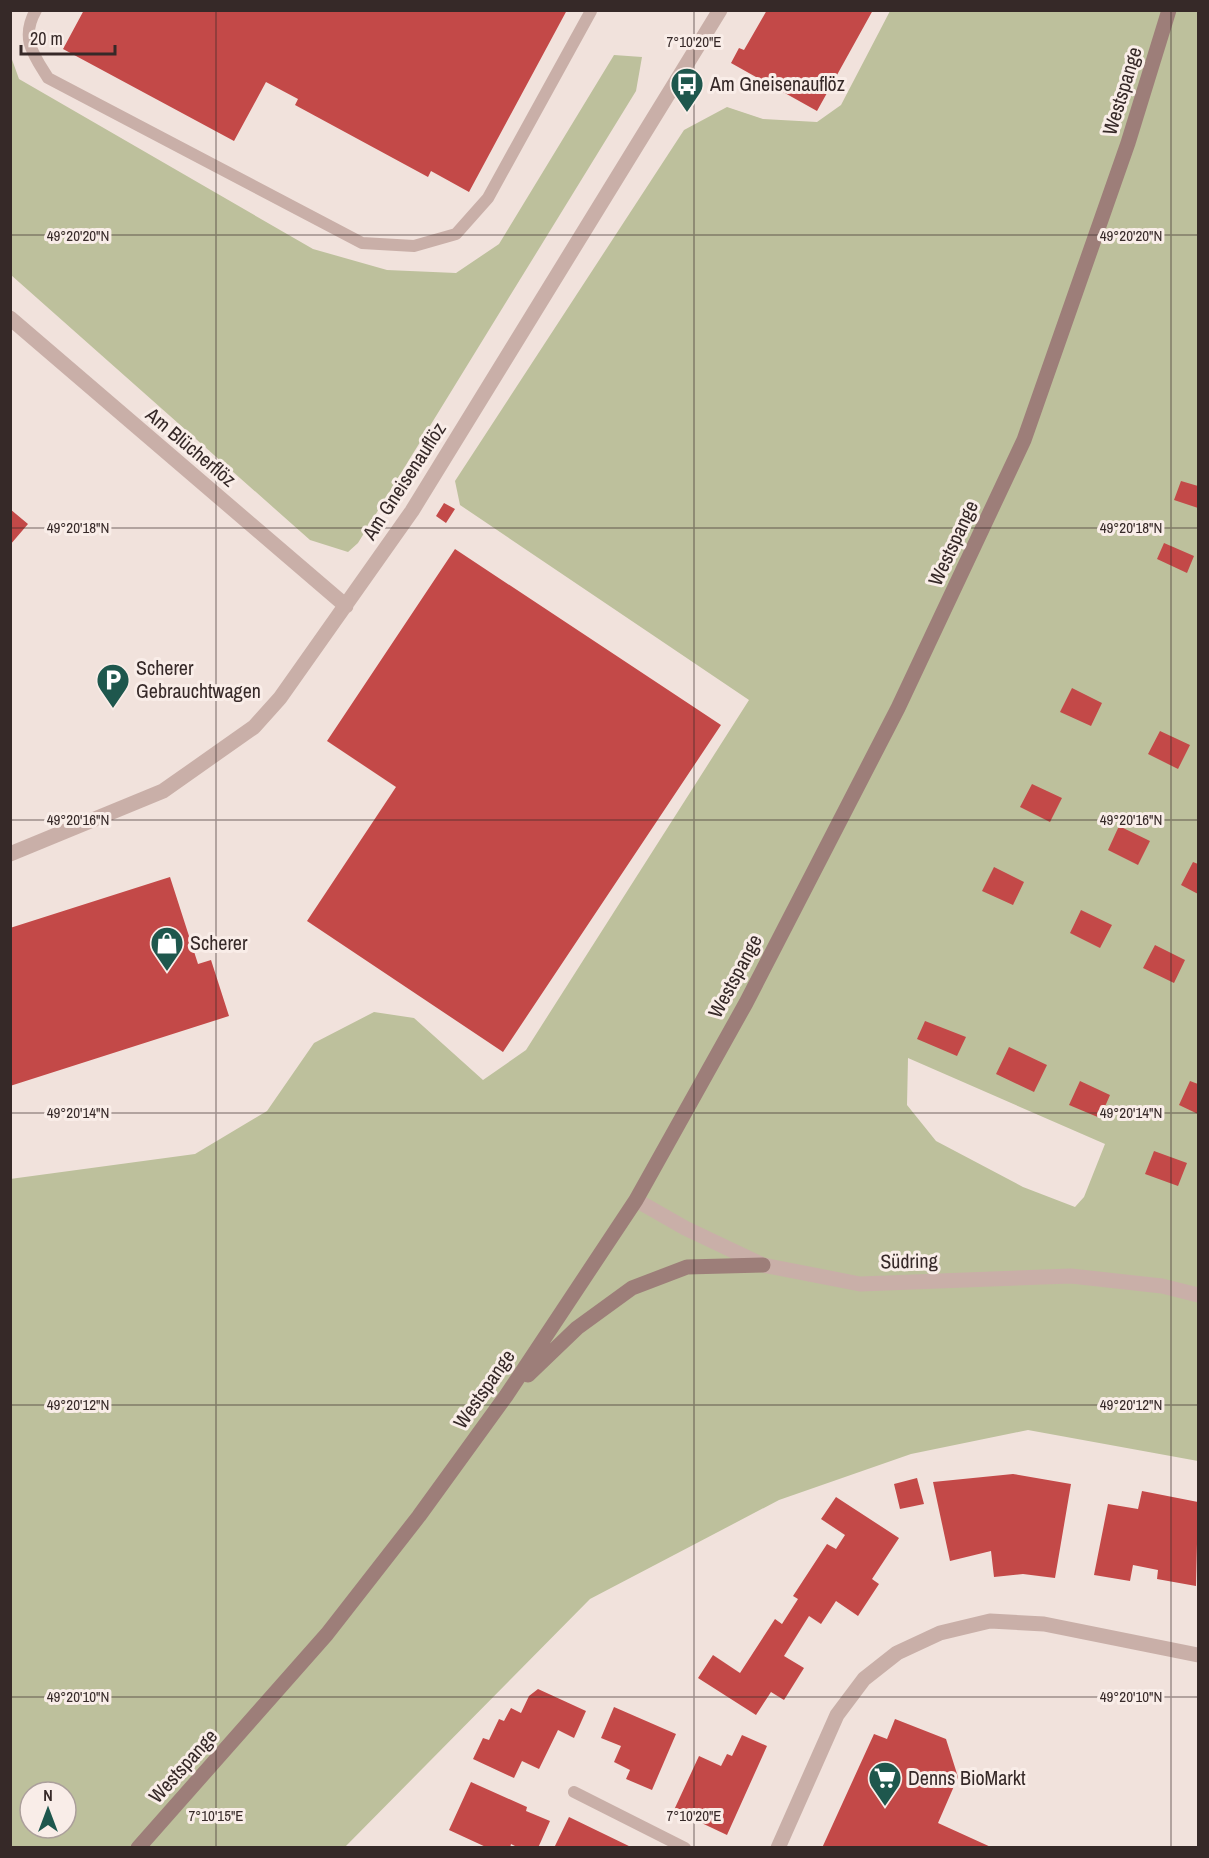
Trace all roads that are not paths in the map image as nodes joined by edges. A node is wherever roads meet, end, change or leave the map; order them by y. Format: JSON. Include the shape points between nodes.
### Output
{"nodes":[{"id":1,"x":36,"y":10,"type":"edge"},
{"id":2,"x":1168,"y":10,"type":"edge"},
{"id":3,"x":591,"y":11,"type":"edge"},
{"id":4,"x":718,"y":11,"type":"edge"},
{"id":5,"x":10,"y":318,"type":"edge"},
{"id":6,"x":346,"y":606,"type":"junction"},
{"id":7,"x":10,"y":854,"type":"edge"},
{"id":8,"x":636,"y":1200,"type":"junction"},
{"id":9,"x":763,"y":1265,"type":"junction"},
{"id":10,"x":1198,"y":1295,"type":"edge"},
{"id":11,"x":506,"y":1396,"type":"junction"},
{"id":12,"x":1198,"y":1655,"type":"edge"},
{"id":13,"x":574,"y":1792,"type":"dead end"},
{"id":14,"x":138,"y":1848,"type":"edge"},
{"id":15,"x":685,"y":1848,"type":"edge"},
{"id":16,"x":778,"y":1848,"type":"edge"}],
"edges":[{"from":1,"to":3,"type":"lane","via":[[30,22],[30,49],[48,78],[362,243],[414,246],[456,234],[488,198]]},
{"from":2,"to":8,"type":"main road","name":"Westspange","via":[[1128,143],[1024,440],[898,708],[746,1003]]},
{"from":4,"to":6,"type":"street","name":"Am Gneisenauflöz","via":[[412,511]]},
{"from":5,"to":6,"type":"street","name":"Am Blücherflöz"},
{"from":6,"to":7,"type":"street","name":"Am Gneisenauflöz","via":[[280,699],[254,728],[163,791]]},
{"from":8,"to":9,"type":"street","name":"Südring"},
{"from":8,"to":11,"type":"main road","name":"Westspange"},
{"from":9,"to":10,"type":"street","name":"Südring","via":[[860,1284],[1071,1276],[1162,1286]]},
{"from":9,"to":11,"type":"main road","via":[[687,1267],[632,1288],[577,1328]]},
{"from":11,"to":14,"type":"main road","name":"Westspange","via":[[327,1634]]},
{"from":12,"to":16,"type":"street","via":[[1044,1624],[990,1622],[940,1632],[897,1653],[864,1679],[837,1715]]},
{"from":13,"to":15,"type":"lane"}]}
